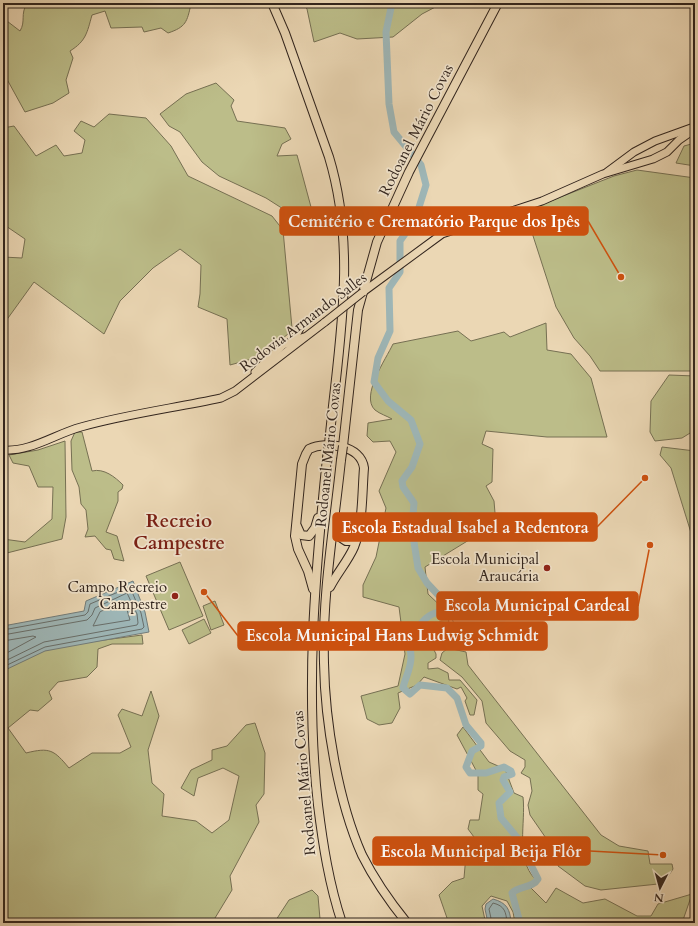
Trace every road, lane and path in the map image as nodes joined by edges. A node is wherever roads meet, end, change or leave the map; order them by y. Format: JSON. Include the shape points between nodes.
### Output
{"nodes":[{"id":1,"x":272,"y":3,"type":"edge"},
{"id":2,"x":498,"y":3,"type":"edge"},
{"id":3,"x":695,"y":128,"type":"edge"},
{"id":4,"x":655,"y":141,"type":"junction"},
{"id":5,"x":639,"y":149,"type":"junction"},
{"id":6,"x":667,"y":152,"type":"junction"},
{"id":7,"x":645,"y":163,"type":"junction"},
{"id":8,"x":603,"y":174,"type":"junction"},
{"id":9,"x":316,"y":328,"type":"junction"},
{"id":10,"x":302,"y":334,"type":"junction"},
{"id":11,"x":291,"y":349,"type":"junction"},
{"id":12,"x":246,"y":381,"type":"junction"},
{"id":13,"x":3,"y":450,"type":"edge"},
{"id":14,"x":323,"y":500,"type":"junction"},
{"id":15,"x":337,"y":506,"type":"junction"},
{"id":16,"x":296,"y":522,"type":"junction"},
{"id":17,"x":358,"y":532,"type":"junction"},
{"id":18,"x":314,"y":593,"type":"junction"},
{"id":19,"x":327,"y":593,"type":"junction"},
{"id":20,"x":342,"y":923,"type":"edge"},
{"id":21,"x":407,"y":923,"type":"edge"}],
"edges":[{"from":1,"to":14,"type":"highway","name":"Rodoanel Mário Covas","bridge":true,"via":[[325,146],[335,177],[342,217],[344,289]]},
{"from":2,"to":15,"type":"highway","name":"Rodoanel Mário Covas","bridge":true,"via":[[409,172],[377,242],[362,290],[353,347]]},
{"from":3,"to":4,"type":"main road","name":"Rodovia Armando Salles"},
{"from":3,"to":6,"type":"main road","name":"Rodovia Armando Salles"},
{"from":4,"to":5,"type":"main road","name":"Rodovia Armando Salles"},
{"from":4,"to":6,"type":"main road","via":[[664,146]]},
{"from":5,"to":7,"type":"main road","via":[[638,159]]},
{"from":5,"to":8,"type":"main road","name":"Rodovia Armando Salles"},
{"from":6,"to":7,"type":"main road","name":"Rodovia Armando Salles"},
{"from":7,"to":8,"type":"main road","name":"Rodovia Armando Salles"},
{"from":8,"to":9,"type":"main road","name":"Rodovia Armando Salles","bridge":true,"via":[[542,201],[449,231],[428,243]]},
{"from":9,"to":10,"type":"main road","name":"Rodovia Armando Salles"},
{"from":9,"to":10,"type":"main road"},
{"from":10,"to":11,"type":"main road"},
{"from":10,"to":11,"type":"main road","name":"Rodovia Armando Salles"},
{"from":10,"to":12,"type":"main road","via":[[283,345]]},
{"from":11,"to":12,"type":"main road","name":"Rodovia Armando Salles"},
{"from":12,"to":13,"type":"main road","name":"Rodovia Armando Salles","via":[[235,391],[221,398],[93,424],[31,446]]},
{"from":14,"to":16,"type":"highway","via":[[312,534],[301,535]]},
{"from":14,"to":18,"type":"highway","name":"Rodoanel Mário Covas"},
{"from":15,"to":17,"type":"highway","via":[[340,537],[350,541]]},
{"from":15,"to":19,"type":"highway","name":"Rodoanel Mário Covas"},
{"from":16,"to":17,"type":"highway","via":[[302,464],[306,454],[315,446],[349,448],[363,460],[364,468]]},
{"from":16,"to":18,"type":"highway","via":[[296,542]]},
{"from":17,"to":19,"type":"highway","via":[[352,551]]},
{"from":18,"to":20,"type":"highway","name":"Rodoanel Mário Covas","via":[[311,688],[315,779],[327,873]]},
{"from":19,"to":21,"type":"highway","name":"Rodoanel Mário Covas","via":[[324,662],[327,714],[342,793],[362,854],[379,885]]}]}
